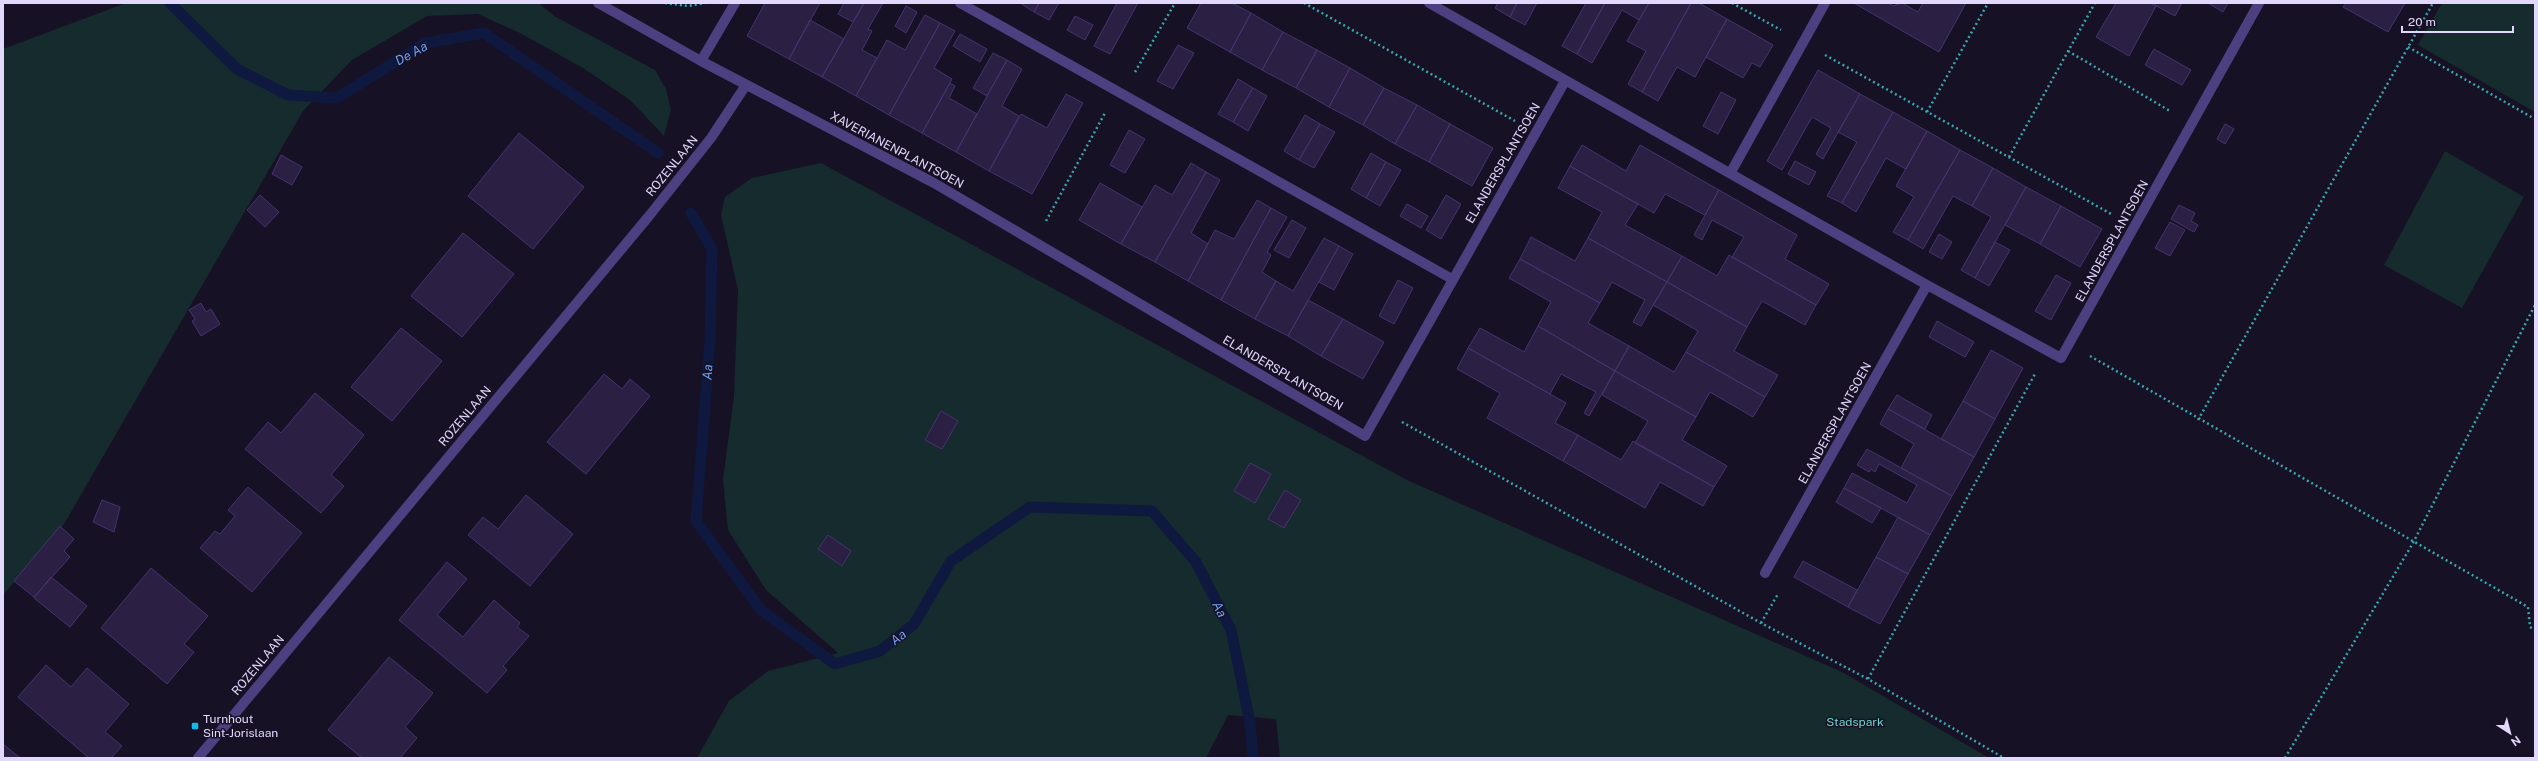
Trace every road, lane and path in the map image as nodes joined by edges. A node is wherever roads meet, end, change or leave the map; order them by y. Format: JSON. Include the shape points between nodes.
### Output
{"nodes":[{"id":1,"x":598,"y":3,"type":"edge"},
{"id":2,"x":665,"y":3,"type":"edge"},
{"id":3,"x":705,"y":3,"type":"edge"},
{"id":4,"x":735,"y":3,"type":"edge"},
{"id":5,"x":960,"y":3,"type":"edge"},
{"id":6,"x":1175,"y":3,"type":"edge"},
{"id":7,"x":1304,"y":3,"type":"edge"},
{"id":8,"x":1429,"y":3,"type":"edge"},
{"id":9,"x":1732,"y":3,"type":"edge"},
{"id":10,"x":1825,"y":3,"type":"edge"},
{"id":11,"x":1988,"y":3,"type":"edge"},
{"id":12,"x":2095,"y":3,"type":"edge"},
{"id":13,"x":2259,"y":3,"type":"edge"},
{"id":14,"x":2433,"y":3,"type":"edge"},
{"id":15,"x":1803,"y":43,"type":"junction"},
{"id":16,"x":2408,"y":47,"type":"junction"},
{"id":17,"x":2068,"y":51,"type":"junction"},
{"id":18,"x":701,"y":61,"type":"junction"},
{"id":19,"x":1565,"y":81,"type":"junction"},
{"id":20,"x":746,"y":85,"type":"junction"},
{"id":21,"x":1122,"y":94,"type":"junction"},
{"id":22,"x":1927,"y":112,"type":"junction"},
{"id":23,"x":2535,"y":119,"type":"edge"},
{"id":24,"x":2192,"y":124,"type":"junction"},
{"id":25,"x":1536,"y":132,"type":"junction"},
{"id":26,"x":2009,"y":157,"type":"junction"},
{"id":27,"x":1731,"y":172,"type":"junction"},
{"id":28,"x":2134,"y":227,"type":"junction"},
{"id":29,"x":1034,"y":242,"type":"junction"},
{"id":30,"x":1452,"y":279,"type":"junction"},
{"id":31,"x":1927,"y":285,"type":"junction"},
{"id":32,"x":2535,"y":305,"type":"edge"},
{"id":33,"x":2069,"y":343,"type":"junction"},
{"id":34,"x":2048,"y":351,"type":"junction"},
{"id":35,"x":1381,"y":410,"type":"junction"},
{"id":36,"x":2198,"y":420,"type":"junction"},
{"id":37,"x":2413,"y":543,"type":"junction"},
{"id":38,"x":1765,"y":573,"type":"dead end"},
{"id":39,"x":2535,"y":630,"type":"edge"},
{"id":40,"x":1868,"y":679,"type":"junction"},
{"id":41,"x":198,"y":758,"type":"edge"},
{"id":42,"x":2004,"y":758,"type":"edge"},
{"id":43,"x":2285,"y":758,"type":"edge"}],
"edges":[{"from":1,"to":18,"type":"street"},
{"from":2,"to":3,"type":"path","via":[[688,6]]},
{"from":4,"to":18,"type":"street"},
{"from":5,"to":21,"type":"street"},
{"from":6,"to":21,"type":"path"},
{"from":7,"to":25,"type":"path"},
{"from":8,"to":19,"type":"street","name":"ELANDERSPLANTSOEN"},
{"from":9,"to":15,"type":"path"},
{"from":10,"to":15,"type":"street"},
{"from":11,"to":22,"type":"path"},
{"from":12,"to":17,"type":"path"},
{"from":13,"to":24,"type":"street","name":"ELANDERSPLANTSOEN"},
{"from":14,"to":16,"type":"path"},
{"from":15,"to":22,"type":"path"},
{"from":15,"to":27,"type":"street"},
{"from":16,"to":23,"type":"path"},
{"from":16,"to":36,"type":"path"},
{"from":17,"to":24,"type":"path"},
{"from":17,"to":26,"type":"path"},
{"from":18,"to":20,"type":"street"},
{"from":19,"to":25,"type":"street","name":"ELANDERSPLANTSOEN"},
{"from":19,"to":27,"type":"street","name":"ELANDERSPLANTSOEN"},
{"from":20,"to":29,"type":"street","name":"XAVERIANENPLANTSOEN","via":[[934,183]]},
{"from":20,"to":41,"type":"street","name":"ROZENLAAN","via":[[711,138],[649,216]]},
{"from":21,"to":29,"type":"path"},
{"from":21,"to":30,"type":"street"},
{"from":22,"to":26,"type":"path"},
{"from":24,"to":28,"type":"street","name":"ELANDERSPLANTSOEN"},
{"from":25,"to":30,"type":"street","name":"ELANDERSPLANTSOEN"},
{"from":26,"to":28,"type":"path"},
{"from":27,"to":31,"type":"street","name":"ELANDERSPLANTSOEN"},
{"from":28,"to":33,"type":"street","name":"ELANDERSPLANTSOEN"},
{"from":29,"to":35,"type":"street","name":"ELANDERSPLANTSOEN","via":[[1365,436]]},
{"from":30,"to":35,"type":"street","name":"ELANDERSPLANTSOEN"},
{"from":31,"to":34,"type":"street","name":"ELANDERSPLANTSOEN"},
{"from":31,"to":38,"type":"street","name":"ELANDERSPLANTSOEN"},
{"from":32,"to":37,"type":"path"},
{"from":33,"to":34,"type":"street","name":"ELANDERSPLANTSOEN","via":[[2061,358]]},
{"from":33,"to":36,"type":"path"},
{"from":34,"to":40,"type":"path"},
{"from":35,"to":40,"type":"path","via":[[1754,619]]},
{"from":36,"to":37,"type":"path"},
{"from":37,"to":39,"type":"path","via":[[2528,608],[2530,627]]},
{"from":37,"to":43,"type":"path"},
{"from":40,"to":42,"type":"path"}]}
